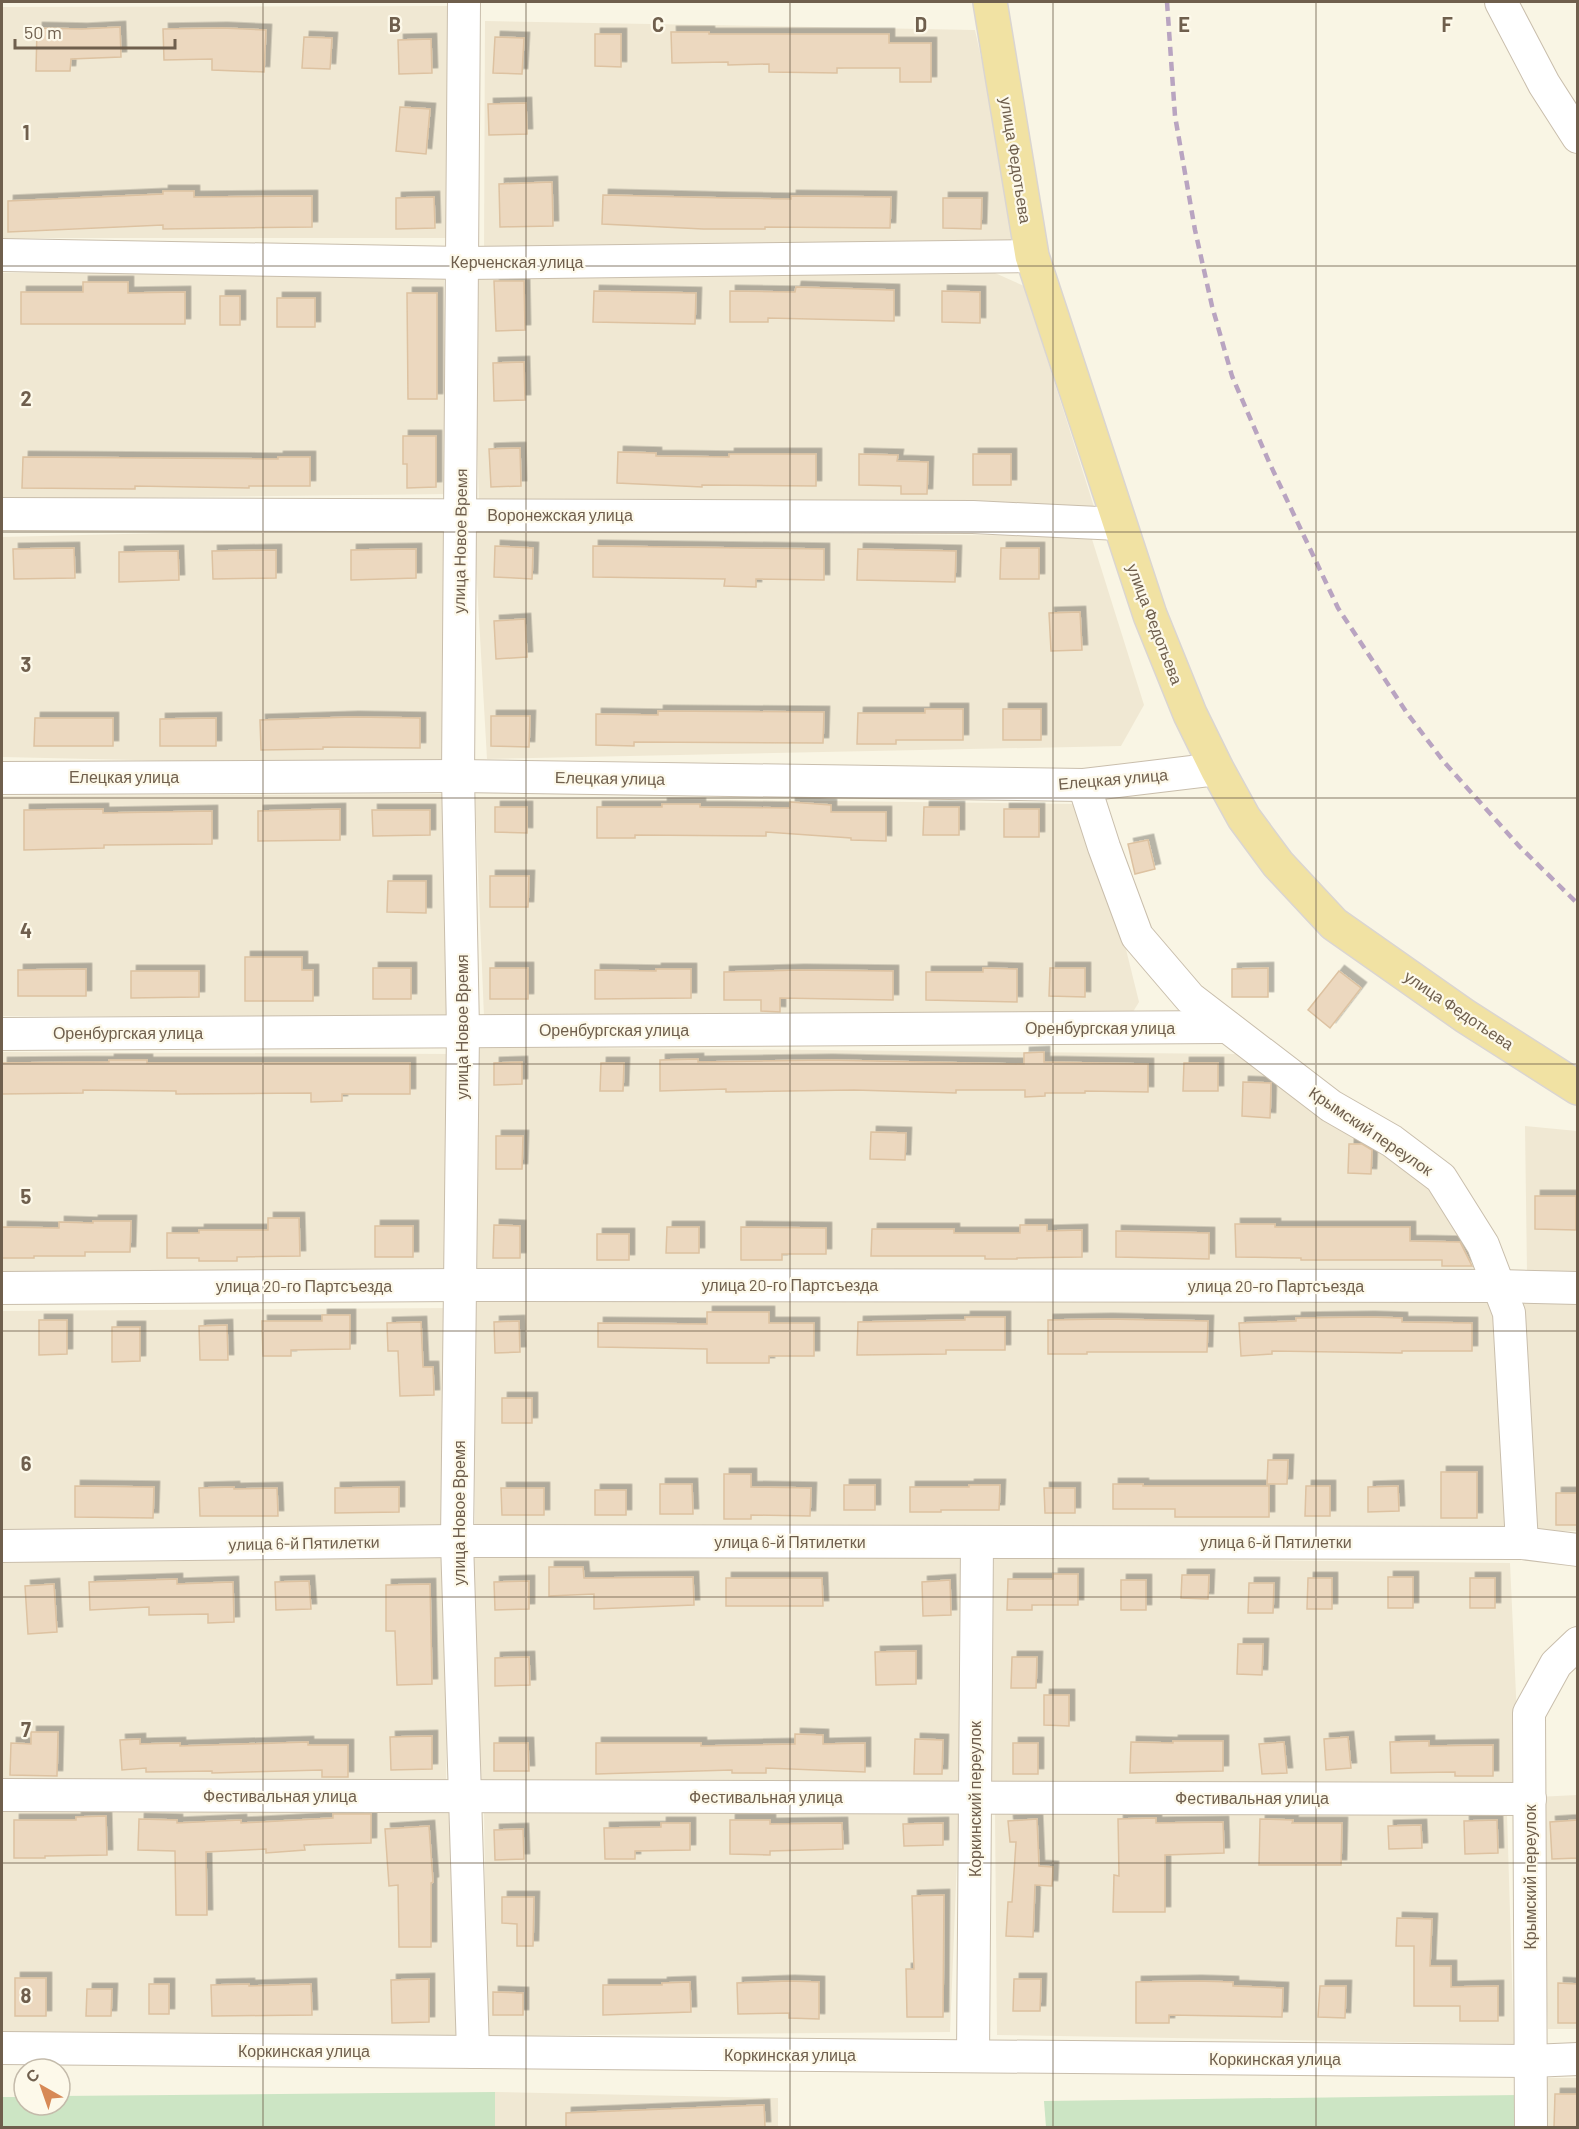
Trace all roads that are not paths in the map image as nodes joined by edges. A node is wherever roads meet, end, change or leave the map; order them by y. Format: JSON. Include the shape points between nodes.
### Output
{"nodes":[{"id":1,"x":464,"y":2,"type":"edge"},
{"id":2,"x":990,"y":2,"type":"edge"},
{"id":3,"x":1501,"y":2,"type":"edge"},
{"id":4,"x":1578,"y":137,"type":"edge"},
{"id":5,"x":2,"y":255,"type":"edge"},
{"id":6,"x":1032,"y":256,"type":"junction"},
{"id":7,"x":463,"y":262,"type":"junction"},
{"id":8,"x":2,"y":514,"type":"edge"},
{"id":9,"x":460,"y":515,"type":"junction"},
{"id":10,"x":1119,"y":524,"type":"junction"},
{"id":11,"x":1217,"y":769,"type":"junction"},
{"id":12,"x":458,"y":776,"type":"junction"},
{"id":13,"x":2,"y":778,"type":"edge"},
{"id":14,"x":1084,"y":785,"type":"junction"},
{"id":15,"x":1227,"y":1027,"type":"junction"},
{"id":16,"x":463,"y":1031,"type":"junction"},
{"id":17,"x":2,"y":1034,"type":"edge"},
{"id":18,"x":1578,"y":1088,"type":"edge"},
{"id":19,"x":461,"y":1285,"type":"junction"},
{"id":20,"x":1499,"y":1286,"type":"junction"},
{"id":21,"x":2,"y":1288,"type":"edge"},
{"id":22,"x":1578,"y":1288,"type":"edge"},
{"id":23,"x":457,"y":1541,"type":"junction"},
{"id":24,"x":976,"y":1542,"type":"junction"},
{"id":25,"x":1522,"y":1543,"type":"junction"},
{"id":26,"x":2,"y":1546,"type":"edge"},
{"id":27,"x":1578,"y":1550,"type":"edge"},
{"id":28,"x":1578,"y":1643,"type":"edge"},
{"id":29,"x":2,"y":1795,"type":"edge"},
{"id":30,"x":465,"y":1796,"type":"junction"},
{"id":31,"x":975,"y":1797,"type":"junction"},
{"id":32,"x":1530,"y":1799,"type":"junction"},
{"id":33,"x":2,"y":2048,"type":"edge"},
{"id":34,"x":473,"y":2052,"type":"junction"},
{"id":35,"x":973,"y":2056,"type":"junction"},
{"id":36,"x":1578,"y":2059,"type":"edge"},
{"id":37,"x":1531,"y":2061,"type":"junction"},
{"id":38,"x":1531,"y":2127,"type":"edge"}],
"edges":[{"from":1,"to":7,"type":"street","name":"улица Новое Время"},
{"from":2,"to":6,"type":"main road","name":"улица Федотьева"},
{"from":3,"to":4,"type":"street","via":[[1544,84]]},
{"from":5,"to":7,"type":"street","name":"Керченская улица"},
{"from":6,"to":7,"type":"street","name":"Керченская улица"},
{"from":6,"to":10,"type":"main road","name":"улица Федотьева"},
{"from":7,"to":9,"type":"street","name":"улица Новое Время"},
{"from":8,"to":9,"type":"street","name":"Воронежская улица"},
{"from":9,"to":10,"type":"street","name":"Воронежская улица","via":[[973,517]]},
{"from":9,"to":12,"type":"street","name":"улица Новое Время"},
{"from":10,"to":11,"type":"main road","name":"улица Федотьева","via":[[1150,615]]},
{"from":11,"to":14,"type":"street","name":"Елецкая улица"},
{"from":11,"to":18,"type":"main road","name":"улица Федотьева","via":[[1278,864],[1335,924],[1465,1016]]},
{"from":12,"to":13,"type":"street","name":"Елецкая улица"},
{"from":12,"to":14,"type":"street","name":"Елецкая улица"},
{"from":12,"to":16,"type":"street","name":"улица Новое Время"},
{"from":14,"to":15,"type":"street","name":"Крымский переулок","via":[[1137,936],[1190,998]]},
{"from":15,"to":16,"type":"street","name":"Оренбургская улица"},
{"from":15,"to":20,"type":"street","name":"Крымский переулок","via":[[1331,1106],[1392,1142],[1441,1178],[1484,1245]]},
{"from":16,"to":17,"type":"street","name":"Оренбургская улица"},
{"from":16,"to":19,"type":"street","name":"улица Новое Время"},
{"from":19,"to":20,"type":"street","name":"улица 20-го Партсъезда"},
{"from":19,"to":21,"type":"street","name":"улица 20-го Партсъезда"},
{"from":19,"to":23,"type":"street","name":"улица Новое Время"},
{"from":20,"to":22,"type":"street","name":"улица 20-го Партсъезда"},
{"from":20,"to":25,"type":"street","name":"Крымский переулок","via":[[1509,1313]]},
{"from":23,"to":24,"type":"street","name":"улица 6-й Пятилетки"},
{"from":23,"to":26,"type":"street","name":"улица 6-й Пятилетки"},
{"from":23,"to":30,"type":"street","name":"улица Новое Время"},
{"from":24,"to":25,"type":"street","name":"улица 6-й Пятилетки"},
{"from":24,"to":31,"type":"street","name":"Коркинский переулок"},
{"from":25,"to":27,"type":"street","name":"улица 6-й Пятилетки"},
{"from":28,"to":32,"type":"street","name":"Крымский переулок","via":[[1556,1664],[1529,1713]]},
{"from":29,"to":30,"type":"street","name":"Фестивальная улица"},
{"from":30,"to":31,"type":"street","name":"Фестивальная улица"},
{"from":30,"to":34,"type":"street","name":"улица Новое Время"},
{"from":31,"to":32,"type":"street","name":"Фестивальная улица"},
{"from":31,"to":35,"type":"street","name":"Коркинский переулок"},
{"from":32,"to":37,"type":"street","name":"Крымский переулок"},
{"from":33,"to":34,"type":"street","name":"Коркинская улица"},
{"from":34,"to":35,"type":"street","name":"Коркинская улица"},
{"from":35,"to":37,"type":"street","name":"Коркинская улица"},
{"from":36,"to":37,"type":"street","name":"Коркинская улица"},
{"from":37,"to":38,"type":"street","name":"Крымский переулок"}]}
